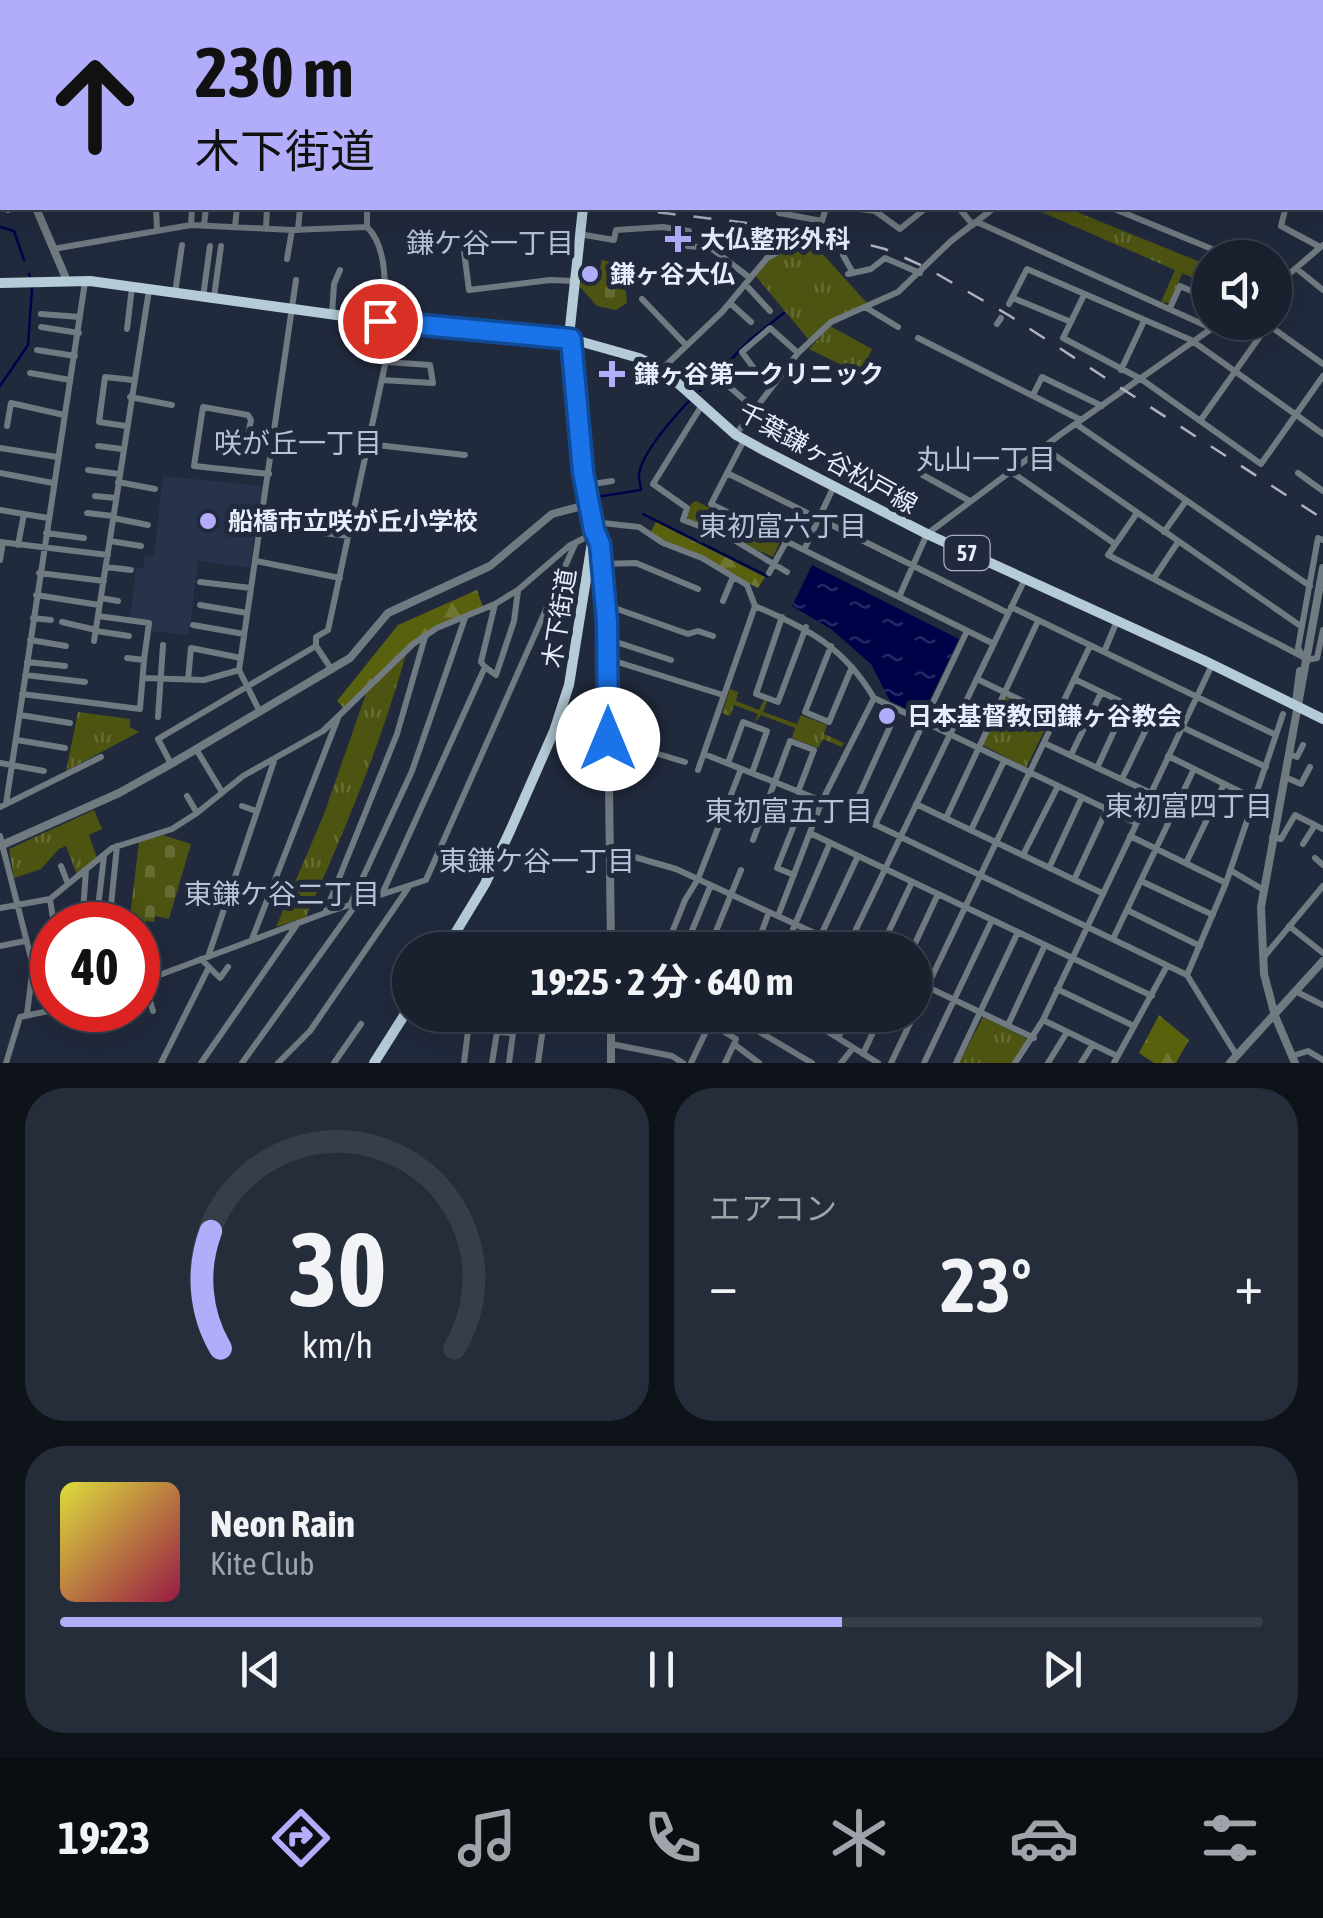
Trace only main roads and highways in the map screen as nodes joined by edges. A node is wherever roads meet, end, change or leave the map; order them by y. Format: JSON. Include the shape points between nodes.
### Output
{"nodes":[{"id":1,"x":583,"y":210,"type":"edge"},
{"id":2,"x":0,"y":284,"type":"edge"},
{"id":3,"x":571,"y":339,"type":"junction"},
{"id":4,"x":1323,"y":720,"type":"edge"},
{"id":5,"x":456,"y":932,"type":"edge"},
{"id":6,"x":394,"y":1032,"type":"edge"},
{"id":7,"x":374,"y":1063,"type":"edge"}],
"edges":[{"from":1,"to":3,"type":"main road","name":"木下街道"},
{"from":2,"to":3,"type":"main road","name":"千葉鎌ヶ谷松戸線","number":"57","via":[[85,281]]},
{"from":3,"to":4,"type":"main road","name":"千葉鎌ヶ谷松戸線","number":"57","via":[[662,369],[739,438]]},
{"from":3,"to":5,"type":"main road","name":"木下街道","via":[[593,528],[573,663],[562,710],[492,868]]},
{"from":6,"to":7,"type":"main road"}]}
